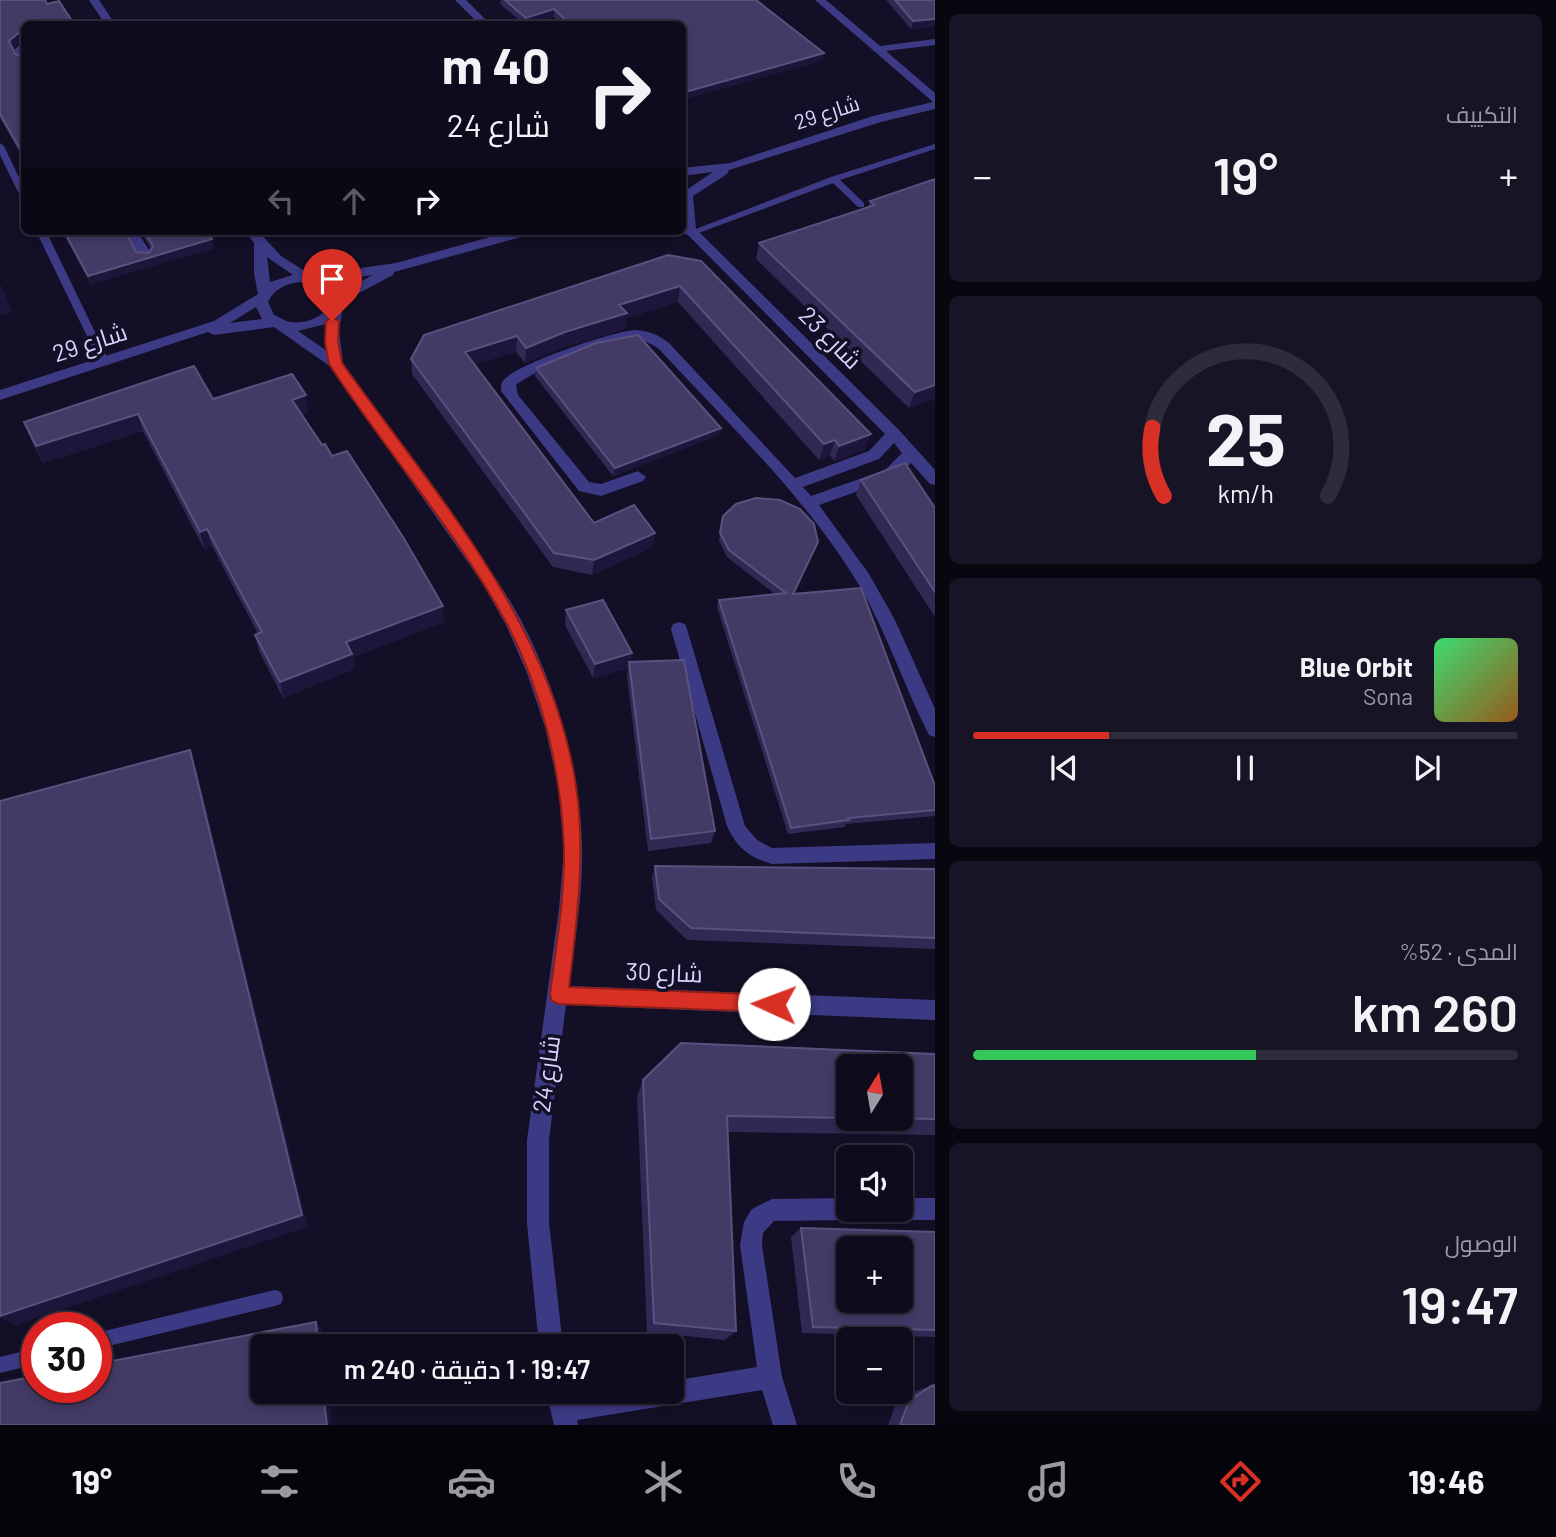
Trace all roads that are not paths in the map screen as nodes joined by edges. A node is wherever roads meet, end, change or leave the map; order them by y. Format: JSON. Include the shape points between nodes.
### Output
{"nodes":[{"id":1,"x":94,"y":0,"type":"edge"},
{"id":2,"x":460,"y":0,"type":"edge"},
{"id":3,"x":820,"y":0,"type":"edge"},
{"id":4,"x":108,"y":21,"type":"edge"},
{"id":5,"x":482,"y":21,"type":"edge"},
{"id":6,"x":935,"y":42,"type":"edge"},
{"id":7,"x":879,"y":49,"type":"junction"},
{"id":8,"x":935,"y":99,"type":"edge"},
{"id":9,"x":935,"y":105,"type":"edge"},
{"id":10,"x":0,"y":146,"type":"edge"},
{"id":11,"x":935,"y":146,"type":"edge"},
{"id":12,"x":732,"y":166,"type":"junction"},
{"id":13,"x":686,"y":172,"type":"edge"},
{"id":14,"x":834,"y":179,"type":"junction"},
{"id":15,"x":21,"y":190,"type":"edge"},
{"id":16,"x":686,"y":198,"type":"edge"},
{"id":17,"x":865,"y":203,"type":"joint"},
{"id":18,"x":849,"y":209,"type":"dead end"},
{"id":19,"x":688,"y":230,"type":"edge"},
{"id":20,"x":43,"y":235,"type":"edge"},
{"id":21,"x":133,"y":235,"type":"edge"},
{"id":22,"x":254,"y":235,"type":"edge"},
{"id":23,"x":513,"y":235,"type":"edge"},
{"id":24,"x":260,"y":244,"type":"junction"},
{"id":25,"x":146,"y":256,"type":"edge"},
{"id":26,"x":397,"y":267,"type":"junction"},
{"id":27,"x":311,"y":278,"type":"junction"},
{"id":28,"x":264,"y":295,"type":"junction"},
{"id":29,"x":337,"y":305,"type":"junction"},
{"id":30,"x":276,"y":323,"type":"junction"},
{"id":31,"x":194,"y":332,"type":"junction"},
{"id":32,"x":105,"y":363,"type":"junction"},
{"id":33,"x":336,"y":364,"type":"junction"},
{"id":34,"x":0,"y":395,"type":"edge"},
{"id":35,"x":894,"y":435,"type":"junction"},
{"id":36,"x":912,"y":454,"type":"junction"},
{"id":37,"x":638,"y":477,"type":"dead end"},
{"id":38,"x":935,"y":480,"type":"edge"},
{"id":39,"x":791,"y":485,"type":"junction"},
{"id":40,"x":808,"y":503,"type":"junction"},
{"id":41,"x":678,"y":629,"type":"dead end"},
{"id":42,"x":935,"y":730,"type":"edge"},
{"id":43,"x":935,"y":851,"type":"edge"},
{"id":44,"x":559,"y":995,"type":"junction"},
{"id":45,"x":935,"y":1010,"type":"edge"},
{"id":46,"x":836,"y":1209,"type":"edge"},
{"id":47,"x":913,"y":1209,"type":"edge"},
{"id":48,"x":935,"y":1209,"type":"edge"},
{"id":49,"x":275,"y":1298,"type":"dead end"},
{"id":50,"x":549,"y":1334,"type":"edge"},
{"id":51,"x":112,"y":1337,"type":"edge"},
{"id":52,"x":21,"y":1360,"type":"edge"},
{"id":53,"x":0,"y":1365,"type":"edge"},
{"id":54,"x":770,"y":1377,"type":"junction"},
{"id":55,"x":562,"y":1409,"type":"edge"},
{"id":56,"x":781,"y":1424,"type":"edge"}],
"edges":[{"from":1,"to":4,"type":"street"},
{"from":2,"to":5,"type":"street"},
{"from":3,"to":7,"type":"street"},
{"from":6,"to":7,"type":"street"},
{"from":7,"to":8,"type":"street"},
{"from":9,"to":12,"type":"street","name":"شارع 29"},
{"from":10,"to":15,"type":"lane"},
{"from":11,"to":14,"type":"lane"},
{"from":12,"to":13,"type":"street","name":"شارع 29"},
{"from":12,"to":16,"type":"street","name":"شارع 29"},
{"from":14,"to":17,"type":"lane"},
{"from":14,"to":19,"type":"lane"},
{"from":16,"to":19,"type":"street"},
{"from":17,"to":18,"type":"lane"},
{"from":19,"to":35,"type":"street","name":"شارع 23"},
{"from":20,"to":32,"type":"lane"},
{"from":21,"to":25,"type":"street"},
{"from":22,"to":24,"type":"street"},
{"from":23,"to":26,"type":"street"},
{"from":24,"to":27,"type":"street","via":[[286,266]]},
{"from":24,"to":28,"type":"street"},
{"from":26,"to":27,"type":"street"},
{"from":26,"to":29,"type":"street"},
{"from":27,"to":28,"type":"street","via":[[279,282]]},
{"from":27,"to":29,"type":"street","via":[[331,286],[338,294]]},
{"from":28,"to":30,"type":"street","via":[[264,313]]},
{"from":28,"to":31,"type":"street","name":"شارع 29","via":[[219,324]]},
{"from":29,"to":30,"type":"street","via":[[324,320],[306,326]]},
{"from":29,"to":33,"type":"street","name":"شارع 24","via":[[332,331]]},
{"from":30,"to":31,"type":"street","name":"شارع 29"},
{"from":30,"to":33,"type":"street","name":"شارع 24"},
{"from":31,"to":32,"type":"street","name":"شارع 29"},
{"from":32,"to":34,"type":"street","name":"شارع 29"},
{"from":33,"to":44,"type":"street","name":"شارع 24","via":[[487,577],[536,673],[567,785],[572,836]]},
{"from":35,"to":36,"type":"street","name":"شارع 23"},
{"from":35,"to":39,"type":"street","via":[[874,454]]},
{"from":36,"to":38,"type":"street","name":"شارع 23"},
{"from":36,"to":40,"type":"street","via":[[890,474]]},
{"from":37,"to":39,"type":"street","via":[[601,491],[583,487],[513,399],[509,383],[524,371],[621,337],[656,340]]},
{"from":39,"to":40,"type":"street"},
{"from":40,"to":42,"type":"street","via":[[870,590]]},
{"from":41,"to":43,"type":"street","via":[[736,827],[749,846],[772,856]]},
{"from":44,"to":45,"type":"street","name":"شارع 30"},
{"from":44,"to":50,"type":"street","name":"شارع 24","via":[[538,1140],[538,1223]]},
{"from":46,"to":54,"type":"street","via":[[772,1210],[760,1217],[752,1230]]},
{"from":47,"to":48,"type":"street"},
{"from":49,"to":51,"type":"lane"},
{"from":52,"to":53,"type":"lane"},
{"from":54,"to":55,"type":"street"},
{"from":54,"to":56,"type":"street"}]}
